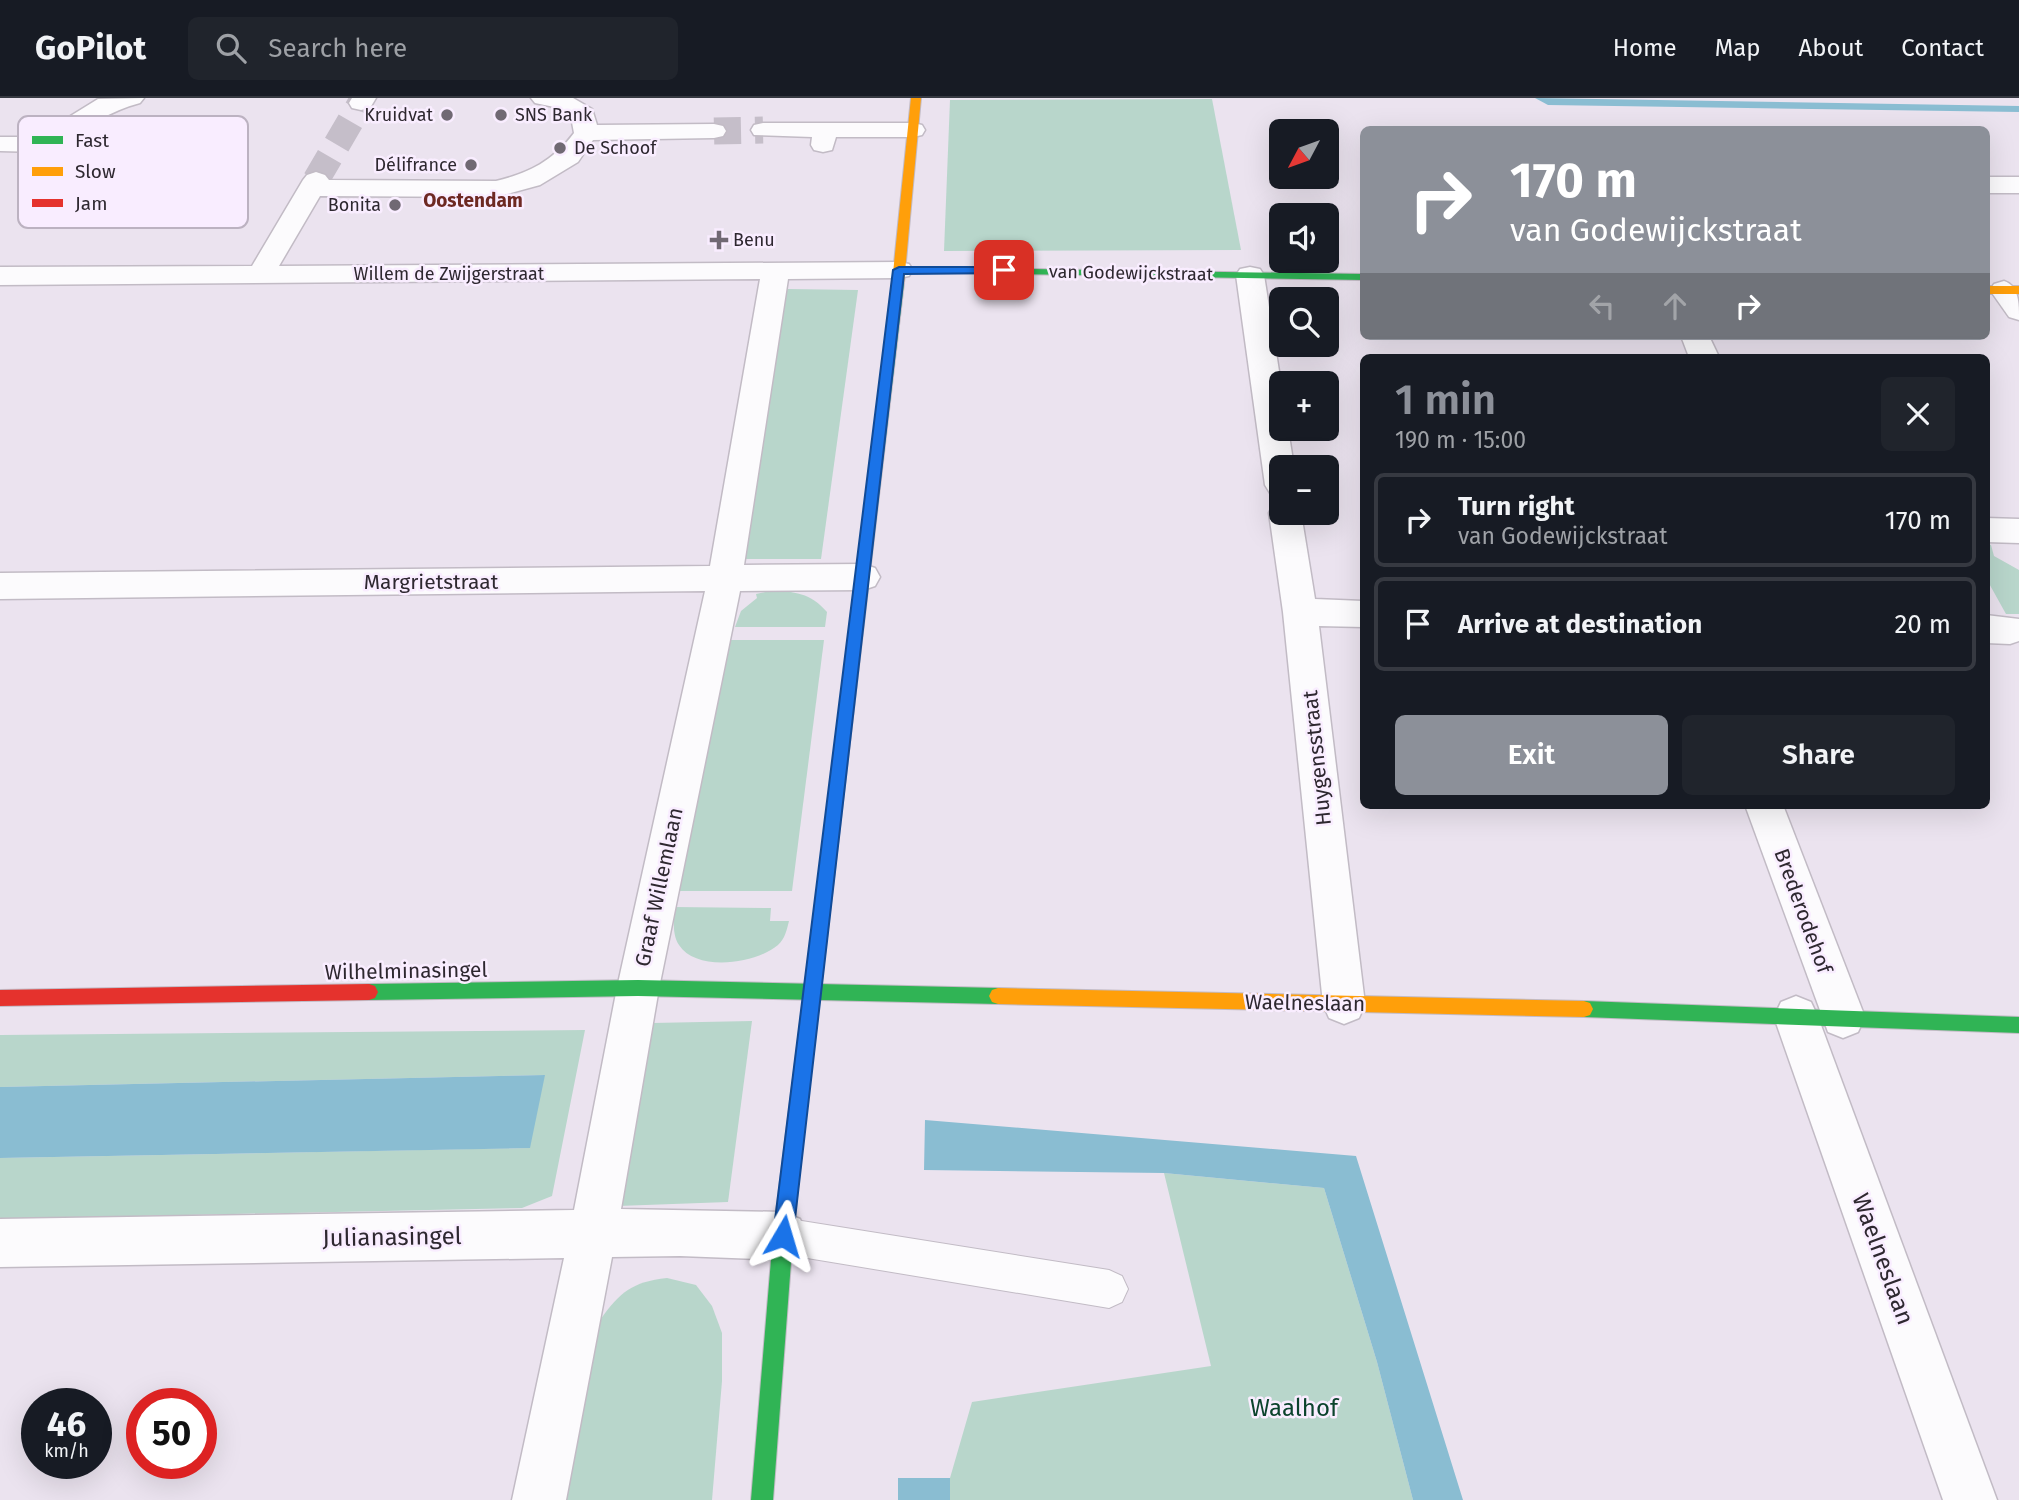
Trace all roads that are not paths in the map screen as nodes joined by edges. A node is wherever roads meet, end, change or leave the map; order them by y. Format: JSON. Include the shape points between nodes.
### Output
{"nodes":[{"id":1,"x":132,"y":98,"type":"edge"},
{"id":2,"x":543,"y":98,"type":"edge"},
{"id":3,"x":916,"y":98,"type":"edge"},
{"id":4,"x":88,"y":116,"type":"edge"},
{"id":5,"x":763,"y":130,"type":"tunnel mouth"},
{"id":6,"x":913,"y":130,"type":"junction"},
{"id":7,"x":714,"y":131,"type":"tunnel mouth"},
{"id":8,"x":586,"y":133,"type":"junction"},
{"id":9,"x":0,"y":145,"type":"edge"},
{"id":10,"x":18,"y":145,"type":"edge"},
{"id":11,"x":1990,"y":185,"type":"edge"},
{"id":12,"x":2019,"y":185,"type":"edge"},
{"id":13,"x":899,"y":270,"type":"junction"},
{"id":14,"x":775,"y":273,"type":"junction"},
{"id":15,"x":260,"y":275,"type":"junction"},
{"id":16,"x":1250,"y":275,"type":"junction"},
{"id":17,"x":0,"y":276,"type":"edge"},
{"id":18,"x":1360,"y":277,"type":"edge"},
{"id":19,"x":1277,"y":455,"type":"edge"},
{"id":20,"x":1287,"y":525,"type":"edge"},
{"id":21,"x":1990,"y":530,"type":"edge"},
{"id":22,"x":2019,"y":531,"type":"edge"},
{"id":23,"x":863,"y":577,"type":"junction"},
{"id":24,"x":725,"y":580,"type":"junction"},
{"id":25,"x":0,"y":586,"type":"edge"},
{"id":26,"x":1300,"y":612,"type":"junction"},
{"id":27,"x":1360,"y":614,"type":"edge"},
{"id":28,"x":1765,"y":809,"type":"edge"},
{"id":29,"x":638,"y":988,"type":"junction"},
{"id":30,"x":813,"y":993,"type":"junction"},
{"id":31,"x":0,"y":999,"type":"edge"},
{"id":32,"x":1344,"y":1004,"type":"junction"},
{"id":33,"x":1796,"y":1017,"type":"junction"},
{"id":34,"x":1843,"y":1017,"type":"junction"},
{"id":35,"x":2019,"y":1025,"type":"edge"},
{"id":36,"x":593,"y":1234,"type":"junction"},
{"id":37,"x":783,"y":1236,"type":"junction"},
{"id":38,"x":0,"y":1243,"type":"edge"},
{"id":39,"x":1109,"y":1289,"type":"dead end"},
{"id":40,"x":539,"y":1500,"type":"edge"},
{"id":41,"x":762,"y":1500,"type":"edge"},
{"id":42,"x":1970,"y":1500,"type":"edge"}],
"edges":[{"from":1,"to":4,"type":"street","via":[[107,104]]},
{"from":2,"to":8,"type":"street","via":[[561,101],[583,114]]},
{"from":3,"to":6,"type":"street"},
{"from":5,"to":6,"type":"street","via":[[824,138]]},
{"from":6,"to":13,"type":"street"},
{"from":7,"to":8,"type":"street"},
{"from":8,"to":15,"type":"street","via":[[569,157],[531,180],[496,189],[313,184]]},
{"from":9,"to":10,"type":"street"},
{"from":11,"to":12,"type":"street"},
{"from":13,"to":14,"type":"street","name":"Willem de Zwijgerstraat"},
{"from":13,"to":16,"type":"street","name":"van Godewijckstraat"},
{"from":13,"to":23,"type":"street"},
{"from":14,"to":15,"type":"street","name":"Willem de Zwijgerstraat"},
{"from":14,"to":24,"type":"street","name":"Graaf Willemlaan"},
{"from":15,"to":17,"type":"street","name":"Willem de Zwijgerstraat"},
{"from":16,"to":18,"type":"street","name":"van Godewijckstraat"},
{"from":16,"to":19,"type":"street"},
{"from":20,"to":26,"type":"street","name":"Huygensstraat"},
{"from":21,"to":22,"type":"street"},
{"from":23,"to":24,"type":"street","name":"Margrietstraat"},
{"from":23,"to":30,"type":"street"},
{"from":24,"to":25,"type":"street","name":"Margrietstraat"},
{"from":24,"to":29,"type":"street","name":"Graaf Willemlaan"},
{"from":26,"to":27,"type":"street"},
{"from":26,"to":32,"type":"street","name":"Huygensstraat"},
{"from":28,"to":34,"type":"street","name":"Brederodehof"},
{"from":29,"to":30,"type":"street","name":"Wilhelminasingel"},
{"from":29,"to":31,"type":"street","name":"Wilhelminasingel"},
{"from":29,"to":36,"type":"street","name":"Graaf Willemlaan"},
{"from":30,"to":32,"type":"street","name":"Waelneslaan"},
{"from":30,"to":37,"type":"street"},
{"from":32,"to":33,"type":"street","name":"Waelneslaan"},
{"from":33,"to":34,"type":"street","name":"Waelneslaan"},
{"from":33,"to":42,"type":"street","name":"Waelneslaan"},
{"from":34,"to":35,"type":"street","name":"Waelneslaan"},
{"from":36,"to":37,"type":"street","name":"Julianasingel"},
{"from":36,"to":38,"type":"street","name":"Julianasingel"},
{"from":36,"to":40,"type":"street","name":"Graaf Willemlaan"},
{"from":37,"to":39,"type":"lane"},
{"from":37,"to":41,"type":"street"}]}
